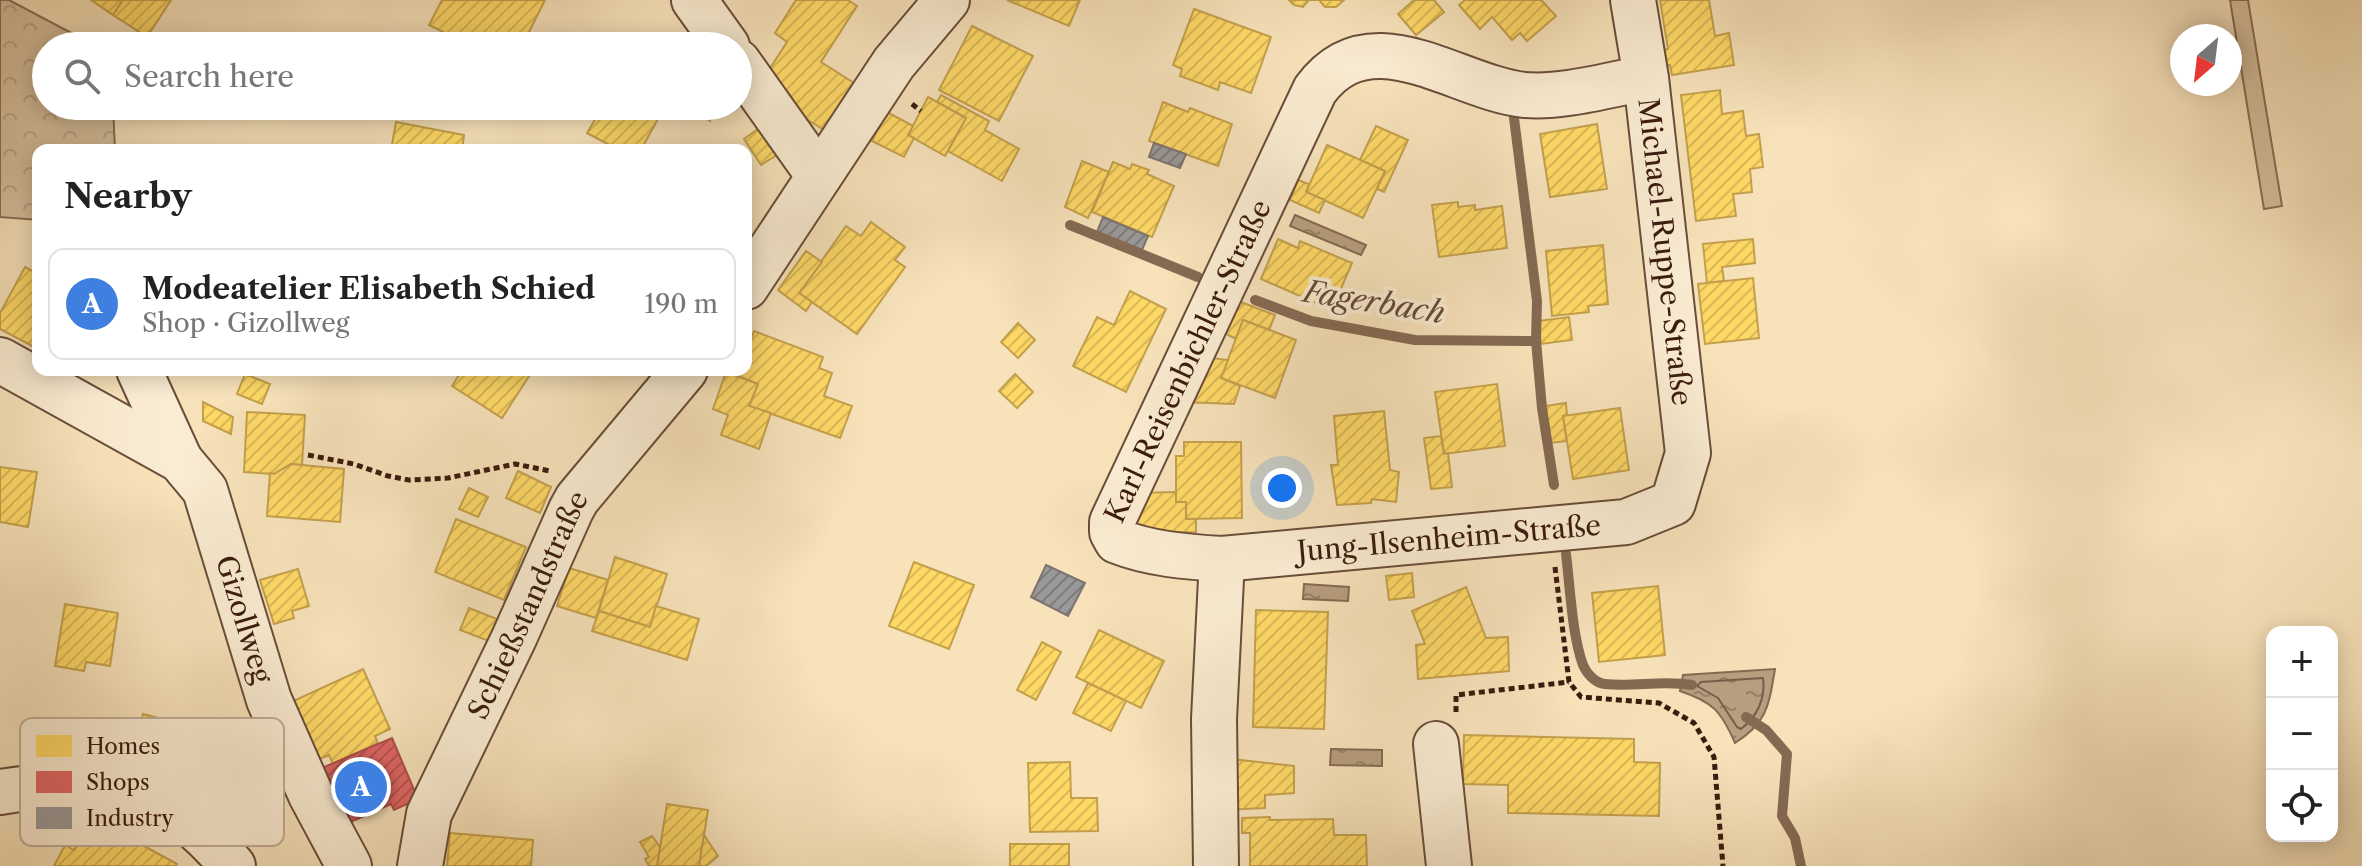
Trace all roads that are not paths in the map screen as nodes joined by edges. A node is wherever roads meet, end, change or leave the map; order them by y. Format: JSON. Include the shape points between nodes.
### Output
{"nodes":[{"id":1,"x":694,"y":0,"type":"edge"},
{"id":2,"x":947,"y":0,"type":"edge"},
{"id":3,"x":1633,"y":0,"type":"edge"},
{"id":4,"x":717,"y":32,"type":"edge"},
{"id":5,"x":1646,"y":78,"type":"junction"},
{"id":6,"x":752,"y":82,"type":"edge"},
{"id":7,"x":819,"y":176,"type":"junction"},
{"id":8,"x":752,"y":279,"type":"edge"},
{"id":9,"x":0,"y":360,"type":"edge"},
{"id":10,"x":142,"y":376,"type":"edge"},
{"id":11,"x":680,"y":376,"type":"edge"},
{"id":12,"x":180,"y":460,"type":"junction"},
{"id":13,"x":1673,"y":503,"type":"joint"},
{"id":14,"x":1222,"y":559,"type":"junction"},
{"id":15,"x":277,"y":718,"type":"edge"},
{"id":16,"x":284,"y":734,"type":"edge"},
{"id":17,"x":1436,"y":744,"type":"road end"},
{"id":18,"x":20,"y":791,"type":"edge"},
{"id":19,"x":0,"y":792,"type":"edge"},
{"id":20,"x":212,"y":846,"type":"edge"},
{"id":21,"x":233,"y":866,"type":"edge"},
{"id":22,"x":349,"y":866,"type":"edge"},
{"id":23,"x":420,"y":866,"type":"edge"},
{"id":24,"x":1216,"y":866,"type":"edge"},
{"id":25,"x":1449,"y":866,"type":"edge"}],
"edges":[{"from":1,"to":4,"type":"street"},
{"from":2,"to":7,"type":"street","via":[[894,63]]},
{"from":3,"to":5,"type":"street","name":"Michael-Ruppe-Straße"},
{"from":5,"to":13,"type":"street","name":"Michael-Ruppe-Straße","via":[[1688,453]]},
{"from":5,"to":14,"type":"street","name":"Karl-Reisenbichler-Straße","via":[[1521,94],[1388,55],[1337,67],[1315,90],[1112,522],[1117,541],[1132,547]]},
{"from":6,"to":7,"type":"street"},
{"from":7,"to":8,"type":"street"},
{"from":9,"to":12,"type":"street","name":"Gizollweg"},
{"from":10,"to":12,"type":"street","name":"Gizollweg"},
{"from":11,"to":23,"type":"street","name":"Schießstandstraße","via":[[571,510],[429,814]]},
{"from":12,"to":15,"type":"street","name":"Gizollweg","via":[[205,490]]},
{"from":13,"to":14,"type":"street","name":"Jung-Ilsenheim-Straße","via":[[1626,522]]},
{"from":14,"to":24,"type":"street","via":[[1214,719]]},
{"from":16,"to":22,"type":"street","name":"Gizollweg"},
{"from":17,"to":25,"type":"street"},
{"from":18,"to":19,"type":"street"},
{"from":20,"to":21,"type":"street"}]}
